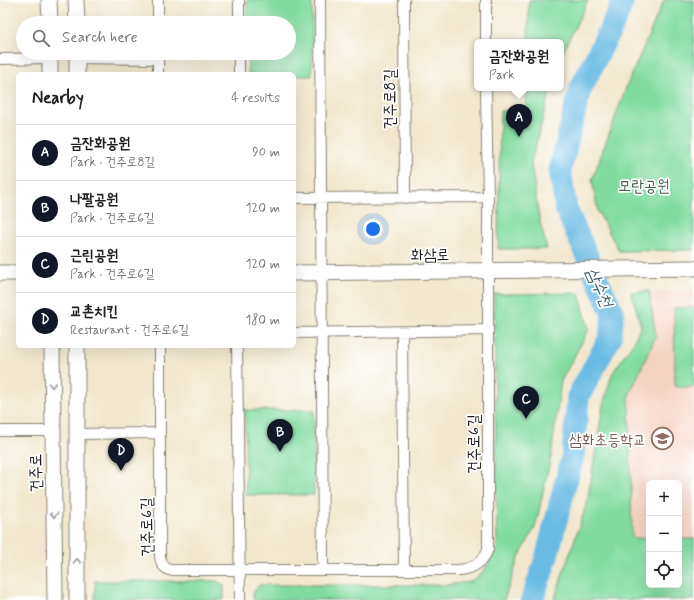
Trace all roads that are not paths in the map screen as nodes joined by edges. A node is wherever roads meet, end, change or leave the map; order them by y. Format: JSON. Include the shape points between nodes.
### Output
{"nodes":[{"id":1,"x":49,"y":0,"type":"edge"},
{"id":2,"x":76,"y":0,"type":"edge"},
{"id":3,"x":158,"y":0,"type":"edge"},
{"id":4,"x":239,"y":0,"type":"edge"},
{"id":5,"x":320,"y":0,"type":"edge"},
{"id":6,"x":404,"y":0,"type":"edge"},
{"id":7,"x":486,"y":0,"type":"edge"},
{"id":8,"x":50,"y":16,"type":"edge"},
{"id":9,"x":77,"y":16,"type":"edge"},
{"id":10,"x":158,"y":16,"type":"edge"},
{"id":11,"x":239,"y":16,"type":"edge"},
{"id":12,"x":486,"y":39,"type":"edge"},
{"id":13,"x":16,"y":58,"type":"edge"},
{"id":14,"x":0,"y":59,"type":"edge"},
{"id":15,"x":50,"y":60,"type":"edge"},
{"id":16,"x":77,"y":60,"type":"edge"},
{"id":17,"x":158,"y":60,"type":"edge"},
{"id":18,"x":239,"y":60,"type":"edge"},
{"id":19,"x":50,"y":72,"type":"edge"},
{"id":20,"x":77,"y":72,"type":"edge"},
{"id":21,"x":158,"y":72,"type":"edge"},
{"id":22,"x":239,"y":72,"type":"edge"},
{"id":23,"x":486,"y":91,"type":"edge"},
{"id":24,"x":488,"y":197,"type":"junction"},
{"id":25,"x":296,"y":198,"type":"edge"},
{"id":26,"x":321,"y":198,"type":"junction"},
{"id":27,"x":405,"y":198,"type":"junction"},
{"id":28,"x":694,"y":268,"type":"edge"},
{"id":29,"x":488,"y":271,"type":"junction"},
{"id":30,"x":0,"y":273,"type":"edge"},
{"id":31,"x":16,"y":273,"type":"edge"},
{"id":32,"x":296,"y":273,"type":"edge"},
{"id":33,"x":321,"y":273,"type":"junction"},
{"id":34,"x":488,"y":330,"type":"junction"},
{"id":35,"x":322,"y":332,"type":"junction"},
{"id":36,"x":402,"y":332,"type":"junction"},
{"id":37,"x":296,"y":333,"type":"edge"},
{"id":38,"x":52,"y":348,"type":"edge"},
{"id":39,"x":77,"y":348,"type":"edge"},
{"id":40,"x":160,"y":348,"type":"edge"},
{"id":41,"x":237,"y":348,"type":"edge"},
{"id":42,"x":0,"y":431,"type":"edge"},
{"id":43,"x":53,"y":431,"type":"junction"},
{"id":44,"x":159,"y":433,"type":"junction"},
{"id":45,"x":77,"y":434,"type":"junction"},
{"id":46,"x":239,"y":569,"type":"junction"},
{"id":47,"x":323,"y":570,"type":"junction"},
{"id":48,"x":404,"y":570,"type":"junction"},
{"id":49,"x":55,"y":600,"type":"edge"},
{"id":50,"x":77,"y":600,"type":"edge"},
{"id":51,"x":240,"y":600,"type":"edge"}],
"edges":[{"from":1,"to":8,"type":"street"},
{"from":2,"to":9,"type":"street"},
{"from":3,"to":10,"type":"street"},
{"from":4,"to":11,"type":"street"},
{"from":5,"to":26,"type":"street"},
{"from":6,"to":27,"type":"street","name":"건주로8길"},
{"from":7,"to":12,"type":"street"},
{"from":13,"to":14,"type":"street"},
{"from":15,"to":19,"type":"street"},
{"from":16,"to":20,"type":"street"},
{"from":17,"to":21,"type":"street"},
{"from":18,"to":22,"type":"street"},
{"from":23,"to":24,"type":"street"},
{"from":24,"to":27,"type":"street"},
{"from":24,"to":29,"type":"street","name":"건주로6길"},
{"from":25,"to":26,"type":"street"},
{"from":26,"to":27,"type":"street"},
{"from":26,"to":33,"type":"street"},
{"from":28,"to":29,"type":"street","name":"화삼로"},
{"from":29,"to":33,"type":"street","name":"화삼로"},
{"from":29,"to":34,"type":"street","name":"건주로6길"},
{"from":30,"to":31,"type":"street"},
{"from":32,"to":33,"type":"street","name":"화삼로"},
{"from":33,"to":35,"type":"street"},
{"from":34,"to":36,"type":"street"},
{"from":34,"to":48,"type":"street","name":"건주로6길","via":[[488,549],[482,560],[475,567],[468,569]]},
{"from":35,"to":36,"type":"street"},
{"from":35,"to":37,"type":"street"},
{"from":35,"to":47,"type":"street"},
{"from":36,"to":48,"type":"street"},
{"from":38,"to":43,"type":"street","name":"건주로","one_way":true},
{"from":39,"to":45,"type":"street"},
{"from":40,"to":44,"type":"street","name":"건주로6길"},
{"from":41,"to":46,"type":"street"},
{"from":42,"to":43,"type":"street"},
{"from":43,"to":49,"type":"street","name":"건주로","one_way":true},
{"from":44,"to":45,"type":"street"},
{"from":44,"to":46,"type":"street","name":"건주로6길","via":[[161,562],[169,570]]},
{"from":50,"to":45,"type":"street","one_way":true},
{"from":46,"to":47,"type":"street","name":"건주로6길"},
{"from":46,"to":51,"type":"street"},
{"from":47,"to":48,"type":"street","name":"건주로6길"}]}
